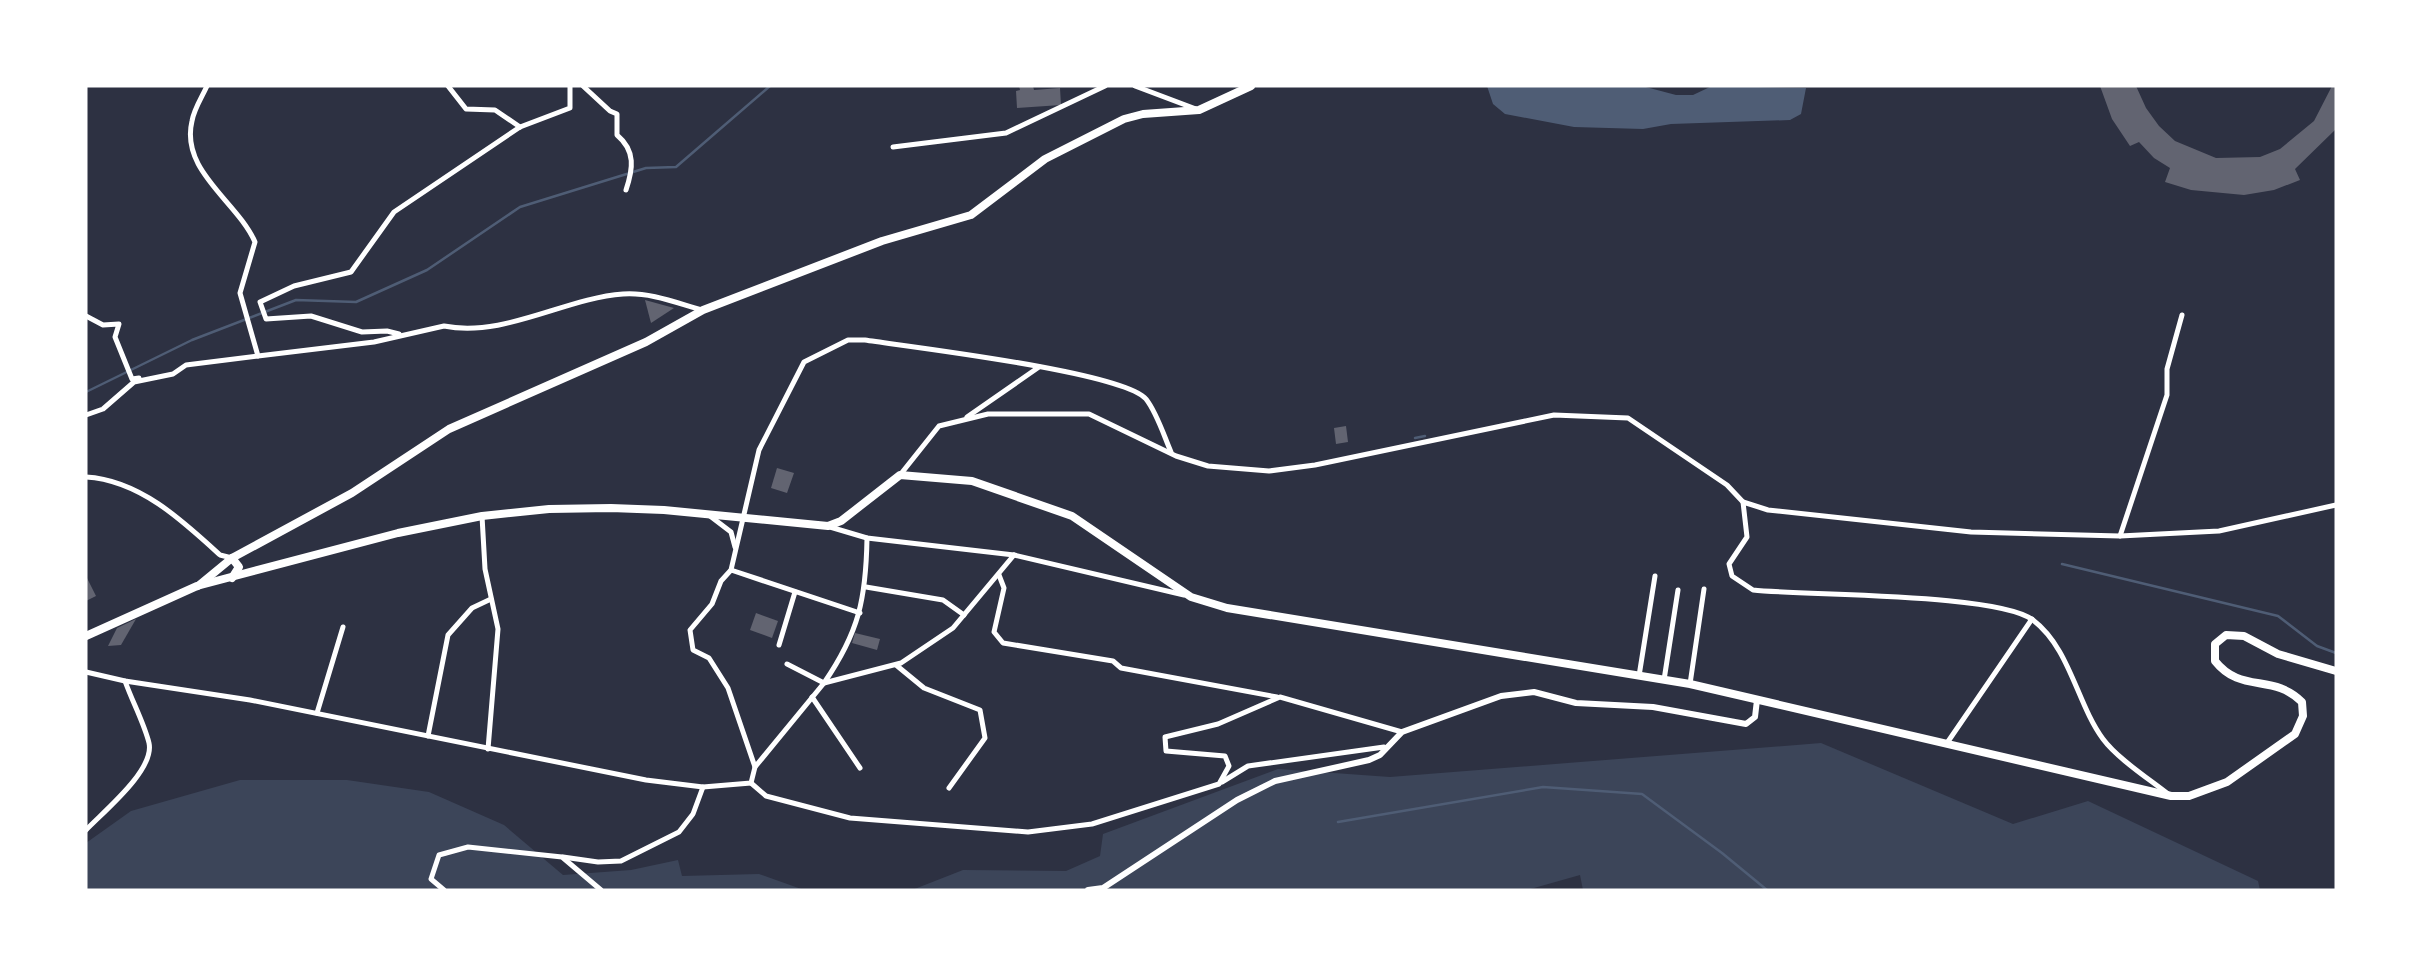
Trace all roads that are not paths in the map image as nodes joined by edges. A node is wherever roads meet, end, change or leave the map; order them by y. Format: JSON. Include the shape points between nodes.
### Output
{"nodes":[{"id":1,"x":206,"y":86,"type":"edge"},
{"id":2,"x":447,"y":86,"type":"edge"},
{"id":3,"x":570,"y":86,"type":"edge"},
{"id":4,"x":583,"y":86,"type":"edge"},
{"id":5,"x":1105,"y":86,"type":"edge"},
{"id":6,"x":1135,"y":86,"type":"edge"},
{"id":7,"x":1251,"y":86,"type":"edge"},
{"id":8,"x":1199,"y":110,"type":"junction"},
{"id":9,"x":520,"y":127,"type":"junction"},
{"id":10,"x":893,"y":147,"type":"dead end"},
{"id":11,"x":626,"y":190,"type":"dead end"},
{"id":12,"x":703,"y":310,"type":"junction"},
{"id":13,"x":2182,"y":315,"type":"dead end"},
{"id":14,"x":86,"y":316,"type":"edge"},
{"id":15,"x":402,"y":335,"type":"junction"},
{"id":16,"x":258,"y":356,"type":"junction"},
{"id":17,"x":1039,"y":367,"type":"junction"},
{"id":18,"x":173,"y":374,"type":"junction"},
{"id":19,"x":86,"y":415,"type":"edge"},
{"id":20,"x":964,"y":420,"type":"junction"},
{"id":21,"x":1171,"y":452,"type":"junction"},
{"id":22,"x":900,"y":475,"type":"junction"},
{"id":23,"x":86,"y":477,"type":"edge"},
{"id":24,"x":1743,"y":502,"type":"junction"},
{"id":25,"x":2336,"y":505,"type":"edge"},
{"id":26,"x":482,"y":516,"type":"junction"},
{"id":27,"x":710,"y":516,"type":"junction"},
{"id":28,"x":742,"y":520,"type":"junction"},
{"id":29,"x":828,"y":526,"type":"junction"},
{"id":30,"x":2120,"y":536,"type":"junction"},
{"id":31,"x":867,"y":538,"type":"junction"},
{"id":32,"x":736,"y":549,"type":"junction"},
{"id":33,"x":1014,"y":555,"type":"junction"},
{"id":34,"x":232,"y":558,"type":"junction"},
{"id":35,"x":731,"y":570,"type":"junction"},
{"id":36,"x":999,"y":575,"type":"junction"},
{"id":37,"x":1655,"y":576,"type":"dead end"},
{"id":38,"x":232,"y":578,"type":"junction"},
{"id":39,"x":197,"y":586,"type":"junction"},
{"id":40,"x":866,"y":587,"type":"junction"},
{"id":41,"x":1704,"y":589,"type":"dead end"},
{"id":42,"x":1678,"y":590,"type":"dead end"},
{"id":43,"x":795,"y":592,"type":"junction"},
{"id":44,"x":1191,"y":597,"type":"junction"},
{"id":45,"x":491,"y":599,"type":"junction"},
{"id":46,"x":860,"y":613,"type":"junction"},
{"id":47,"x":964,"y":615,"type":"junction"},
{"id":48,"x":2032,"y":619,"type":"junction"},
{"id":49,"x":343,"y":627,"type":"dead end"},
{"id":50,"x":86,"y":636,"type":"edge"},
{"id":51,"x":779,"y":645,"type":"dead end"},
{"id":52,"x":787,"y":664,"type":"dead end"},
{"id":53,"x":896,"y":665,"type":"junction"},
{"id":54,"x":2336,"y":671,"type":"edge"},
{"id":55,"x":86,"y":672,"type":"edge"},
{"id":56,"x":1639,"y":677,"type":"junction"},
{"id":57,"x":125,"y":681,"type":"junction"},
{"id":58,"x":1664,"y":681,"type":"junction"},
{"id":59,"x":824,"y":683,"type":"junction"},
{"id":60,"x":1690,"y":684,"type":"junction"},
{"id":61,"x":812,"y":697,"type":"junction"},
{"id":62,"x":1280,"y":697,"type":"junction"},
{"id":63,"x":1757,"y":700,"type":"junction"},
{"id":64,"x":317,"y":713,"type":"junction"},
{"id":65,"x":1402,"y":732,"type":"junction"},
{"id":66,"x":428,"y":736,"type":"junction"},
{"id":67,"x":1947,"y":743,"type":"junction"},
{"id":68,"x":1384,"y":747,"type":"junction"},
{"id":69,"x":488,"y":749,"type":"junction"},
{"id":70,"x":755,"y":767,"type":"junction"},
{"id":71,"x":860,"y":768,"type":"dead end"},
{"id":72,"x":751,"y":783,"type":"junction"},
{"id":73,"x":1219,"y":784,"type":"junction"},
{"id":74,"x":703,"y":786,"type":"junction"},
{"id":75,"x":949,"y":788,"type":"dead end"},
{"id":76,"x":2171,"y":796,"type":"junction"},
{"id":77,"x":86,"y":830,"type":"edge"},
{"id":78,"x":562,"y":857,"type":"junction"},
{"id":79,"x":443,"y":890,"type":"edge"},
{"id":80,"x":601,"y":890,"type":"edge"},
{"id":81,"x":1088,"y":890,"type":"edge"}],
"edges":[{"from":1,"to":16,"type":"street","via":[[192,120],[190,146],[199,166],[247,224],[255,242],[240,293]]},
{"from":2,"to":9,"type":"street","via":[[466,109],[495,110]]},
{"from":3,"to":9,"type":"street","via":[[570,108]]},
{"from":4,"to":11,"type":"street","via":[[617,114],[617,135],[629,145],[633,169]]},
{"from":5,"to":10,"type":"street","via":[[1006,133]]},
{"from":6,"to":8,"type":"street"},
{"from":7,"to":8,"type":"main road"},
{"from":8,"to":12,"type":"main road","via":[[1124,120],[1045,159],[971,215],[882,241]]},
{"from":9,"to":15,"type":"street","via":[[394,212],[351,272],[293,286],[260,302],[266,319],[311,316],[362,332]]},
{"from":12,"to":15,"type":"street","via":[[625,294],[567,304],[502,324],[444,326]]},
{"from":12,"to":34,"type":"main road","via":[[646,342],[449,429],[352,493]]},
{"from":13,"to":30,"type":"street","via":[[2167,369],[2167,395]]},
{"from":14,"to":18,"type":"street","via":[[103,325],[119,324],[115,337],[132,379]]},
{"from":15,"to":16,"type":"street"},
{"from":16,"to":18,"type":"street","via":[[186,365]]},
{"from":17,"to":20,"type":"street"},
{"from":17,"to":21,"type":"street","via":[[1094,377],[1137,392],[1146,400]]},
{"from":17,"to":28,"type":"street","via":[[865,340],[830,347],[804,362],[759,450]]},
{"from":18,"to":19,"type":"street","via":[[134,382],[103,408]]},
{"from":20,"to":21,"type":"street","via":[[988,414],[1089,414]]},
{"from":20,"to":22,"type":"street","via":[[939,426]]},
{"from":21,"to":24,"type":"street","via":[[1208,466],[1269,471],[1554,415],[1628,418],[1727,485]]},
{"from":22,"to":29,"type":"main road"},
{"from":22,"to":44,"type":"main road","via":[[972,481],[1072,516]]},
{"from":23,"to":34,"type":"street","via":[[109,478],[145,493],[220,555]]},
{"from":24,"to":30,"type":"street","via":[[1768,510],[1971,532]]},
{"from":24,"to":48,"type":"street","via":[[1747,537],[1729,564],[1732,576],[1753,590],[1937,601],[1993,607]]},
{"from":25,"to":30,"type":"street","via":[[2220,531]]},
{"from":26,"to":27,"type":"main road","via":[[611,508]]},
{"from":26,"to":38,"type":"main road","via":[[398,533]]},
{"from":26,"to":45,"type":"street"},
{"from":27,"to":28,"type":"main road"},
{"from":27,"to":32,"type":"street","via":[[732,532]]},
{"from":28,"to":29,"type":"main road"},
{"from":28,"to":32,"type":"street"},
{"from":29,"to":31,"type":"street"},
{"from":31,"to":33,"type":"street"},
{"from":31,"to":40,"type":"street"},
{"from":32,"to":35,"type":"street"},
{"from":33,"to":36,"type":"street"},
{"from":33,"to":44,"type":"street"},
{"from":34,"to":38,"type":"main road","via":[[239,567]]},
{"from":34,"to":39,"type":"main road"},
{"from":35,"to":43,"type":"street"},
{"from":35,"to":70,"type":"street","via":[[690,630],[693,650],[709,658],[728,688]]},
{"from":36,"to":47,"type":"street"},
{"from":36,"to":62,"type":"street","via":[[1004,588],[994,632],[1003,643]]},
{"from":37,"to":56,"type":"street"},
{"from":38,"to":39,"type":"main road"},
{"from":39,"to":50,"type":"main road"},
{"from":40,"to":46,"type":"street"},
{"from":40,"to":47,"type":"street","via":[[943,600]]},
{"from":41,"to":60,"type":"street"},
{"from":42,"to":58,"type":"street"},
{"from":43,"to":46,"type":"street"},
{"from":43,"to":51,"type":"street"},
{"from":44,"to":56,"type":"main road","via":[[1227,608]]},
{"from":45,"to":66,"type":"street","via":[[472,607],[448,635]]},
{"from":45,"to":69,"type":"street","via":[[498,629]]},
{"from":46,"to":59,"type":"street"},
{"from":47,"to":53,"type":"street","via":[[953,628]]},
{"from":48,"to":67,"type":"street"},
{"from":48,"to":76,"type":"street","via":[[2053,643],[2104,740]]},
{"from":49,"to":64,"type":"street"},
{"from":52,"to":59,"type":"street"},
{"from":53,"to":59,"type":"street"},
{"from":53,"to":75,"type":"street","via":[[924,688],[980,710],[985,738]]},
{"from":54,"to":76,"type":"main road","via":[[2278,654],[2244,636],[2226,635],[2216,644],[2214,661],[2225,674],[2289,689],[2302,702],[2303,716],[2295,734],[2227,782],[2189,796]]},
{"from":55,"to":57,"type":"street"},
{"from":56,"to":58,"type":"main road"},
{"from":57,"to":64,"type":"street"},
{"from":57,"to":77,"type":"street","via":[[149,745],[148,759]]},
{"from":58,"to":60,"type":"main road"},
{"from":59,"to":61,"type":"street"},
{"from":60,"to":63,"type":"main road"},
{"from":61,"to":70,"type":"street"},
{"from":61,"to":71,"type":"street"},
{"from":62,"to":65,"type":"street"},
{"from":62,"to":73,"type":"street","via":[[1218,724],[1165,737],[1166,751],[1225,756],[1229,766]]},
{"from":63,"to":65,"type":"street","via":[[1755,717],[1746,724],[1654,707],[1576,703],[1534,692],[1502,696]]},
{"from":63,"to":67,"type":"main road"},
{"from":64,"to":66,"type":"street"},
{"from":65,"to":68,"type":"street"},
{"from":66,"to":69,"type":"street"},
{"from":67,"to":76,"type":"main road"},
{"from":68,"to":73,"type":"street","via":[[1248,766]]},
{"from":68,"to":81,"type":"street","via":[[1369,760],[1275,781],[1237,800],[1103,888]]},
{"from":69,"to":74,"type":"street","via":[[646,780]]},
{"from":70,"to":72,"type":"street"},
{"from":72,"to":73,"type":"street","via":[[766,796],[850,818],[1028,832],[1092,824]]},
{"from":72,"to":74,"type":"street"},
{"from":74,"to":78,"type":"street","via":[[693,814],[679,832],[621,861]]},
{"from":78,"to":79,"type":"street","via":[[468,847],[439,855],[431,879]]},
{"from":78,"to":80,"type":"street"}]}
